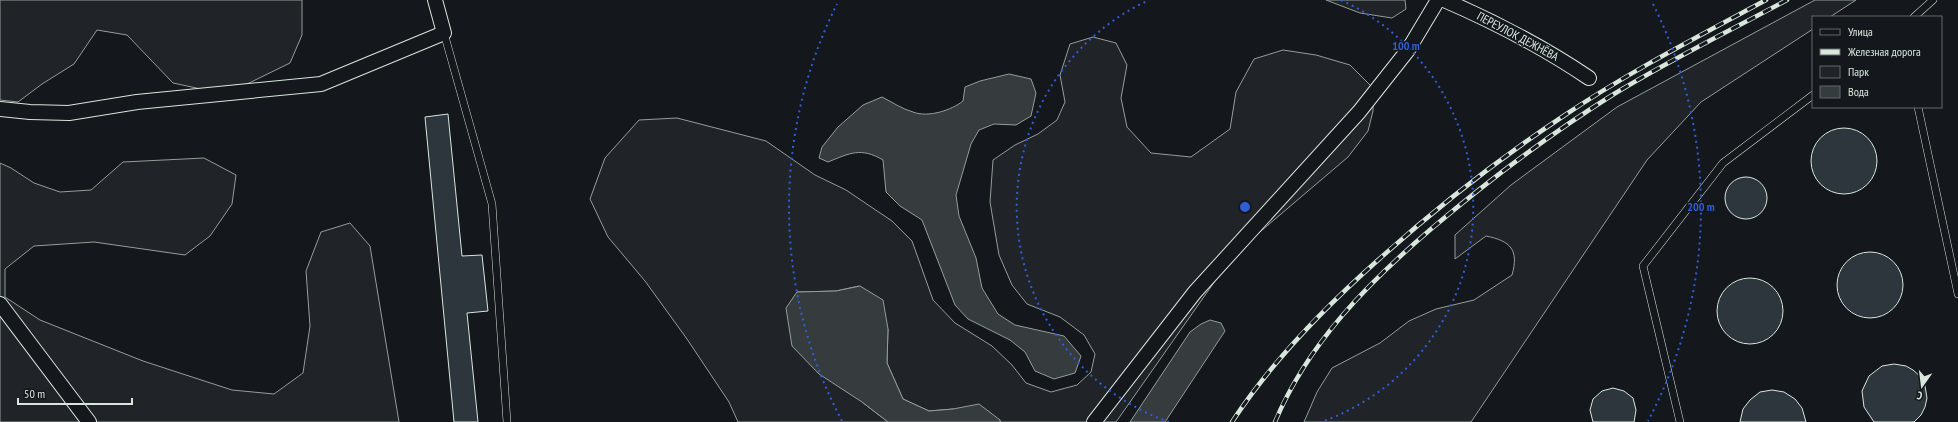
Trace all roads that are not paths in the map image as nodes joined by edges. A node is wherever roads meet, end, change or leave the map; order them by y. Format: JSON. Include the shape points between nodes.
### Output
{"nodes":[{"id":1,"x":435,"y":0,"type":"edge"},
{"id":2,"x":1438,"y":0,"type":"edge"},
{"id":3,"x":1444,"y":0,"type":"edge"},
{"id":4,"x":1933,"y":0,"type":"edge"},
{"id":5,"x":1915,"y":16,"type":"edge"},
{"id":6,"x":444,"y":33,"type":"junction"},
{"id":7,"x":1589,"y":78,"type":"dead end"},
{"id":8,"x":1812,"y":96,"type":"edge"},
{"id":9,"x":1918,"y":108,"type":"edge"},
{"id":10,"x":0,"y":109,"type":"edge"},
{"id":11,"x":1958,"y":294,"type":"edge"},
{"id":12,"x":0,"y":304,"type":"edge"},
{"id":13,"x":89,"y":422,"type":"edge"},
{"id":14,"x":507,"y":422,"type":"edge"},
{"id":15,"x":1094,"y":422,"type":"edge"},
{"id":16,"x":1680,"y":422,"type":"edge"}],
"edges":[{"from":1,"to":6,"type":"street"},
{"from":2,"to":15,"type":"street","via":[[1408,50],[1359,112],[1195,292]]},
{"from":3,"to":7,"type":"street","name":"ПЕРЕУЛОК ДЕЖНЁВА","via":[[1501,26]]},
{"from":4,"to":5,"type":"lane"},
{"from":6,"to":10,"type":"street","via":[[321,84],[137,102],[69,113]]},
{"from":6,"to":14,"type":"lane","via":[[492,204]]},
{"from":8,"to":16,"type":"lane","via":[[1722,163],[1643,266]]},
{"from":9,"to":11,"type":"lane"},
{"from":12,"to":13,"type":"street"}]}
